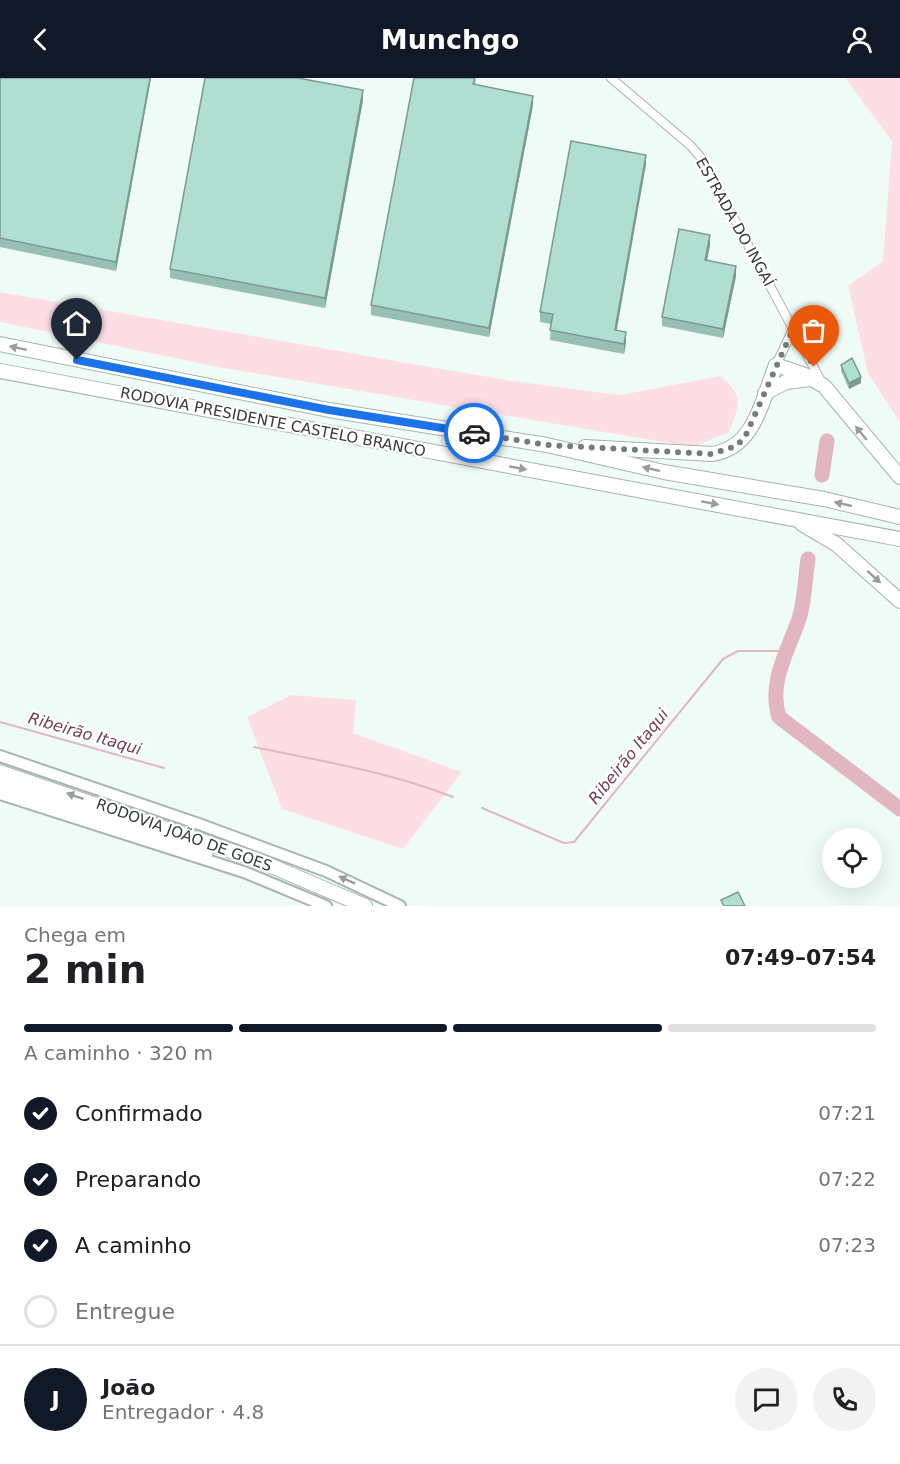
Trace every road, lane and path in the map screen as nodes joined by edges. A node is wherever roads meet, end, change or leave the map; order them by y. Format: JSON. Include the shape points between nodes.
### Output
{"nodes":[{"id":1,"x":611,"y":78,"type":"edge"},
{"id":2,"x":793,"y":329,"type":"junction"},
{"id":3,"x":0,"y":344,"type":"edge"},
{"id":4,"x":776,"y":365,"type":"junction"},
{"id":5,"x":0,"y":372,"type":"edge"},
{"id":6,"x":818,"y":382,"type":"junction"},
{"id":7,"x":765,"y":393,"type":"junction"},
{"id":8,"x":547,"y":445,"type":"junction"},
{"id":9,"x":900,"y":477,"type":"edge"},
{"id":10,"x":900,"y":517,"type":"edge"},
{"id":11,"x":793,"y":518,"type":"junction"},
{"id":12,"x":900,"y":539,"type":"edge"},
{"id":13,"x":900,"y":601,"type":"edge"},
{"id":14,"x":0,"y":756,"type":"edge"},
{"id":15,"x":0,"y":772,"type":"edge"},
{"id":16,"x":0,"y":783,"type":"edge"},
{"id":17,"x":0,"y":794,"type":"edge"},
{"id":18,"x":326,"y":906,"type":"edge"},
{"id":19,"x":344,"y":906,"type":"edge"},
{"id":20,"x":365,"y":906,"type":"edge"},
{"id":21,"x":400,"y":906,"type":"edge"}],
"edges":[{"from":1,"to":2,"type":"street","name":"ESTRADA DO INGAÍ","via":[[702,159]]},
{"from":2,"to":4,"type":"street"},
{"from":2,"to":6,"type":"street","name":"ESTRADA DO INGAÍ"},
{"from":8,"to":3,"type":"highway","name":"RODOVIA PRESIDENTE CASTELO BRANCO","one_way":true,"via":[[329,410]]},
{"from":4,"to":6,"type":"highway"},
{"from":4,"to":7,"type":"highway"},
{"from":5,"to":11,"type":"highway","name":"RODOVIA PRESIDENTE CASTELO BRANCO","one_way":true},
{"from":6,"to":7,"type":"highway","via":[[786,382]]},
{"from":9,"to":6,"type":"highway","one_way":true},
{"from":7,"to":8,"type":"highway","via":[[745,437],[724,452]]},
{"from":10,"to":8,"type":"highway","name":"RODOVIA PRESIDENTE CASTELO BRANCO","one_way":true,"via":[[824,499],[664,472]]},
{"from":11,"to":12,"type":"highway","name":"RODOVIA PRESIDENTE CASTELO BRANCO"},
{"from":11,"to":13,"type":"highway","one_way":true,"via":[[836,544]]},
{"from":21,"to":14,"type":"street","one_way":true,"via":[[316,867]]},
{"from":20,"to":15,"type":"highway","name":"RODOVIA JOÃO DE GOES","one_way":true,"via":[[255,859]]},
{"from":16,"to":19,"type":"highway","name":"RODOVIA JOÃO DE GOES","via":[[255,868]]},
{"from":17,"to":18,"type":"street","via":[[244,872]]}]}
